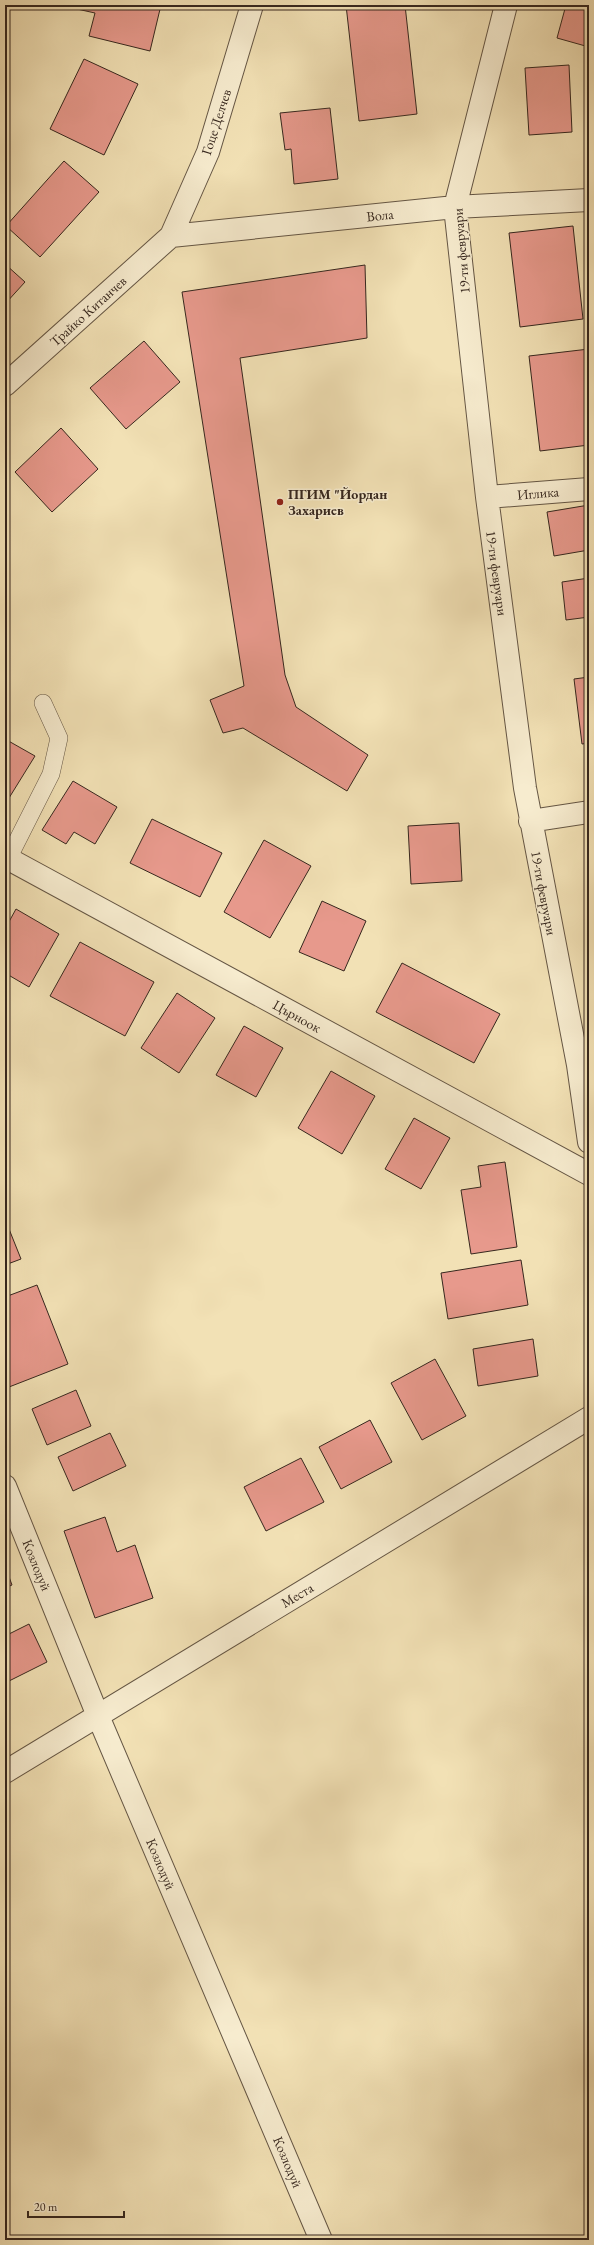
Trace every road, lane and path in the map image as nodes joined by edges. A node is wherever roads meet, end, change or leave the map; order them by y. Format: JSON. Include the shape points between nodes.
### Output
{"nodes":[{"id":1,"x":252,"y":5,"type":"edge"},
{"id":2,"x":506,"y":5,"type":"edge"},
{"id":3,"x":589,"y":200,"type":"edge"},
{"id":4,"x":455,"y":207,"type":"junction"},
{"id":5,"x":171,"y":236,"type":"junction"},
{"id":6,"x":5,"y":385,"type":"edge"},
{"id":7,"x":589,"y":489,"type":"edge"},
{"id":8,"x":487,"y":498,"type":"junction"},
{"id":9,"x":43,"y":703,"type":"dead end"},
{"id":10,"x":589,"y":812,"type":"edge"},
{"id":11,"x":530,"y":821,"type":"junction"},
{"id":12,"x":6,"y":858,"type":"edge"},
{"id":13,"x":584,"y":1064,"type":"edge"},
{"id":14,"x":589,"y":1142,"type":"edge"},
{"id":15,"x":589,"y":1174,"type":"edge"},
{"id":16,"x":589,"y":1418,"type":"edge"},
{"id":17,"x":5,"y":1486,"type":"edge"},
{"id":18,"x":98,"y":1716,"type":"junction"},
{"id":19,"x":5,"y":1772,"type":"edge"},
{"id":20,"x":321,"y":2240,"type":"edge"}],
"edges":[{"from":1,"to":5,"type":"street","name":"Гоце Делчев","via":[[208,152]]},
{"from":2,"to":4,"type":"street","name":"19-ти февруари"},
{"from":3,"to":4,"type":"street","name":"Вола"},
{"from":4,"to":5,"type":"street","name":"Вола"},
{"from":4,"to":8,"type":"street","name":"19-ти февруари"},
{"from":5,"to":6,"type":"street","name":"Трайко Китанчев"},
{"from":7,"to":8,"type":"street","name":"Иглика"},
{"from":8,"to":11,"type":"street","name":"19-ти февруари"},
{"from":9,"to":12,"type":"lane","via":[[59,738],[51,774]]},
{"from":10,"to":11,"type":"street"},
{"from":11,"to":13,"type":"street","name":"19-ти февруари"},
{"from":12,"to":15,"type":"street","name":"Църноок"},
{"from":13,"to":14,"type":"street","name":"19-ти февруари"},
{"from":16,"to":18,"type":"street","name":"Места"},
{"from":17,"to":18,"type":"street","name":"Козлодуй"},
{"from":18,"to":19,"type":"street","name":"Места"},
{"from":18,"to":20,"type":"street","name":"Козлодуй"}]}
